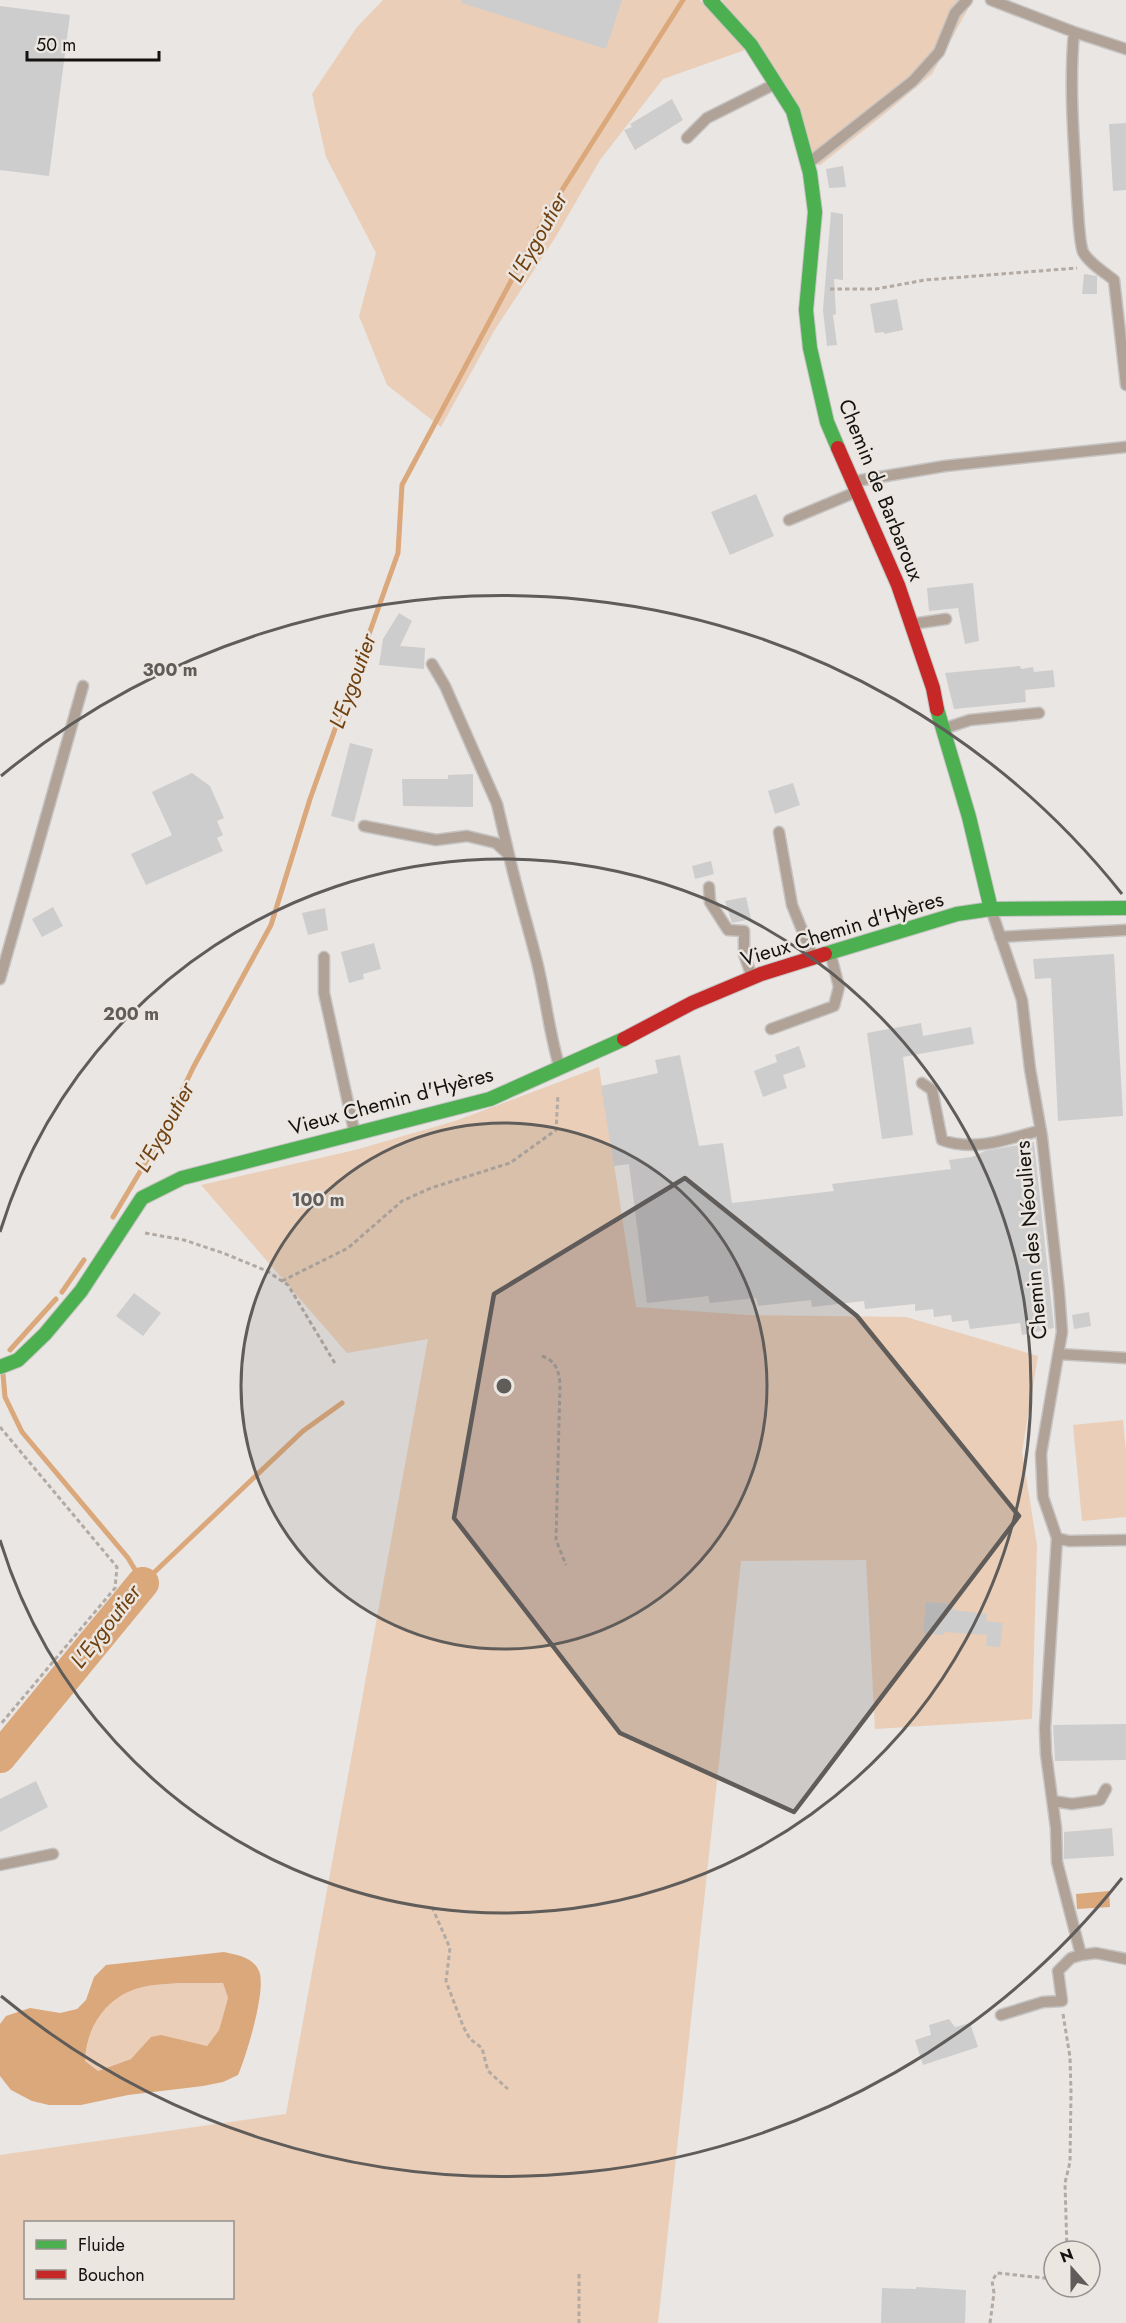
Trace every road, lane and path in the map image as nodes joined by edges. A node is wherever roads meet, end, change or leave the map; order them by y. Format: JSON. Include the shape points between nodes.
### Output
{"nodes":[{"id":1,"x":710,"y":0,"type":"edge"},
{"id":2,"x":967,"y":0,"type":"edge"},
{"id":3,"x":991,"y":0,"type":"edge"},
{"id":4,"x":1074,"y":32,"type":"junction"},
{"id":5,"x":1126,"y":49,"type":"edge"},
{"id":6,"x":776,"y":84,"type":"junction"},
{"id":7,"x":687,"y":138,"type":"dead end"},
{"id":8,"x":808,"y":165,"type":"junction"},
{"id":9,"x":1097,"y":267,"type":"junction"},
{"id":10,"x":807,"y":291,"type":"junction"},
{"id":11,"x":1126,"y":385,"type":"edge"},
{"id":12,"x":1126,"y":447,"type":"edge"},
{"id":13,"x":855,"y":486,"type":"junction"},
{"id":14,"x":789,"y":520,"type":"dead end"},
{"id":15,"x":946,"y":619,"type":"dead end"},
{"id":16,"x":911,"y":624,"type":"junction"},
{"id":17,"x":432,"y":664,"type":"dead end"},
{"id":18,"x":83,"y":686,"type":"dead end"},
{"id":19,"x":1039,"y":712,"type":"dead end"},
{"id":20,"x":942,"y":729,"type":"junction"},
{"id":21,"x":364,"y":826,"type":"dead end"},
{"id":22,"x":779,"y":832,"type":"dead end"},
{"id":23,"x":509,"y":855,"type":"junction"},
{"id":24,"x":709,"y":887,"type":"dead end"},
{"id":25,"x":1126,"y":908,"type":"edge"},
{"id":26,"x":991,"y":909,"type":"junction"},
{"id":27,"x":1126,"y":930,"type":"edge"},
{"id":28,"x":1000,"y":937,"type":"junction"},
{"id":29,"x":830,"y":952,"type":"junction"},
{"id":30,"x":324,"y":957,"type":"dead end"},
{"id":31,"x":813,"y":957,"type":"junction"},
{"id":32,"x":752,"y":977,"type":"junction"},
{"id":33,"x":0,"y":979,"type":"edge"},
{"id":34,"x":771,"y":1029,"type":"dead end"},
{"id":35,"x":555,"y":1072,"type":"junction"},
{"id":36,"x":922,"y":1083,"type":"dead end"},
{"id":37,"x":1041,"y":1130,"type":"junction"},
{"id":38,"x":354,"y":1133,"type":"junction"},
{"id":39,"x":123,"y":1227,"type":"junction"},
{"id":40,"x":282,"y":1281,"type":"junction"},
{"id":41,"x":1058,"y":1354,"type":"junction"},
{"id":42,"x":542,"y":1356,"type":"dead end"},
{"id":43,"x":1126,"y":1358,"type":"edge"},
{"id":44,"x":336,"y":1365,"type":"dead end"},
{"id":45,"x":0,"y":1367,"type":"edge"},
{"id":46,"x":0,"y":1426,"type":"edge"},
{"id":47,"x":1057,"y":1538,"type":"junction"},
{"id":48,"x":1126,"y":1540,"type":"edge"},
{"id":49,"x":566,"y":1565,"type":"dead end"},
{"id":50,"x":0,"y":1725,"type":"edge"},
{"id":51,"x":1106,"y":1789,"type":"dead end"},
{"id":52,"x":1053,"y":1802,"type":"junction"},
{"id":53,"x":53,"y":1854,"type":"dead end"},
{"id":54,"x":0,"y":1865,"type":"edge"},
{"id":55,"x":432,"y":1907,"type":"dead end"},
{"id":56,"x":1081,"y":1954,"type":"junction"},
{"id":57,"x":1126,"y":1959,"type":"edge"},
{"id":58,"x":1062,"y":2001,"type":"junction"},
{"id":59,"x":1001,"y":2015,"type":"dead end"},
{"id":60,"x":508,"y":2089,"type":"dead end"},
{"id":61,"x":1067,"y":2239,"type":"edge"},
{"id":62,"x":579,"y":2274,"type":"dead end"},
{"id":63,"x":1042,"y":2278,"type":"edge"},
{"id":64,"x":579,"y":2323,"type":"edge"},
{"id":65,"x":990,"y":2323,"type":"edge"}],
"edges":[{"from":1,"to":6,"type":"street","name":"Chemin de Barbaroux","via":[[751,45]]},
{"from":2,"to":8,"type":"lane","via":[[955,13],[939,52],[913,81]]},
{"from":3,"to":4,"type":"lane"},
{"from":4,"to":5,"type":"lane"},
{"from":4,"to":9,"type":"lane","via":[[1071,65],[1078,218],[1083,251]]},
{"from":6,"to":7,"type":"lane","via":[[706,118]]},
{"from":6,"to":8,"type":"street","name":"Chemin de Barbaroux","via":[[792,111]]},
{"from":8,"to":10,"type":"street","name":"Chemin de Barbaroux","via":[[815,212]]},
{"from":9,"to":10,"type":"path","via":[[925,280],[876,289]]},
{"from":9,"to":11,"type":"lane","via":[[1113,280]]},
{"from":10,"to":13,"type":"street","name":"Chemin de Barbaroux","via":[[810,348],[827,422]]},
{"from":12,"to":13,"type":"lane","via":[[945,466]]},
{"from":13,"to":14,"type":"lane"},
{"from":13,"to":16,"type":"street","name":"Chemin de Barbaroux"},
{"from":15,"to":16,"type":"lane"},
{"from":16,"to":20,"type":"street","name":"Chemin de Barbaroux"},
{"from":17,"to":23,"type":"lane","via":[[497,804]]},
{"from":18,"to":33,"type":"lane"},
{"from":19,"to":20,"type":"lane","via":[[970,720]]},
{"from":20,"to":26,"type":"street","name":"Chemin de Barbaroux"},
{"from":21,"to":23,"type":"lane","via":[[436,840],[467,836],[496,843]]},
{"from":22,"to":31,"type":"lane","via":[[792,905]]},
{"from":23,"to":35,"type":"lane","via":[[537,962]]},
{"from":24,"to":32,"type":"lane","via":[[710,902],[728,930],[744,931],[744,954]]},
{"from":25,"to":26,"type":"street","name":"Vieux Chemin d'Hyères"},
{"from":26,"to":28,"type":"lane","name":"Chemin des Néouliers"},
{"from":26,"to":29,"type":"street","name":"Vieux Chemin d'Hyères","via":[[957,914]]},
{"from":27,"to":28,"type":"lane"},
{"from":28,"to":37,"type":"lane","name":"Chemin des Néouliers","via":[[1022,1000]]},
{"from":29,"to":31,"type":"street","name":"Vieux Chemin d'Hyères"},
{"from":29,"to":34,"type":"lane","via":[[839,987],[834,1006]]},
{"from":30,"to":38,"type":"lane","via":[[324,993]]},
{"from":31,"to":32,"type":"street","name":"Vieux Chemin d'Hyères"},
{"from":32,"to":35,"type":"street","name":"Vieux Chemin d'Hyères"},
{"from":35,"to":38,"type":"street","name":"Vieux Chemin d'Hyères","via":[[490,1099]]},
{"from":35,"to":40,"type":"path","via":[[559,1098],[556,1130],[510,1162],[402,1201],[348,1248]]},
{"from":36,"to":37,"type":"lane","via":[[932,1090],[942,1140],[981,1145]]},
{"from":37,"to":41,"type":"lane","name":"Chemin des Néouliers","via":[[1062,1332]]},
{"from":38,"to":39,"type":"street","name":"Vieux Chemin d'Hyères","via":[[182,1178],[142,1198]]},
{"from":39,"to":40,"type":"path","via":[[223,1253]]},
{"from":39,"to":45,"type":"street","name":"Vieux Chemin d'Hyères","via":[[81,1291],[45,1334],[18,1360]]},
{"from":40,"to":44,"type":"path"},
{"from":41,"to":43,"type":"lane"},
{"from":41,"to":47,"type":"lane","name":"Chemin des Néouliers","via":[[1041,1454],[1043,1497]]},
{"from":42,"to":49,"type":"path","via":[[550,1359],[560,1377],[556,1540]]},
{"from":46,"to":50,"type":"path","via":[[117,1567],[115,1588]]},
{"from":47,"to":48,"type":"lane"},
{"from":47,"to":52,"type":"lane","via":[[1045,1728]]},
{"from":51,"to":52,"type":"lane","via":[[1100,1800]]},
{"from":52,"to":56,"type":"lane","via":[[1057,1862]]},
{"from":53,"to":54,"type":"lane"},
{"from":55,"to":60,"type":"path","via":[[450,1948],[446,1980],[463,2026],[482,2048],[488,2071]]},
{"from":56,"to":57,"type":"lane"},
{"from":56,"to":58,"type":"lane","via":[[1058,1971]]},
{"from":58,"to":59,"type":"lane","via":[[1043,2002]]},
{"from":58,"to":61,"type":"path","via":[[1071,2092],[1070,2162],[1065,2183]]},
{"from":62,"to":64,"type":"path"},
{"from":63,"to":65,"type":"path","via":[[997,2273],[992,2281]]}]}
